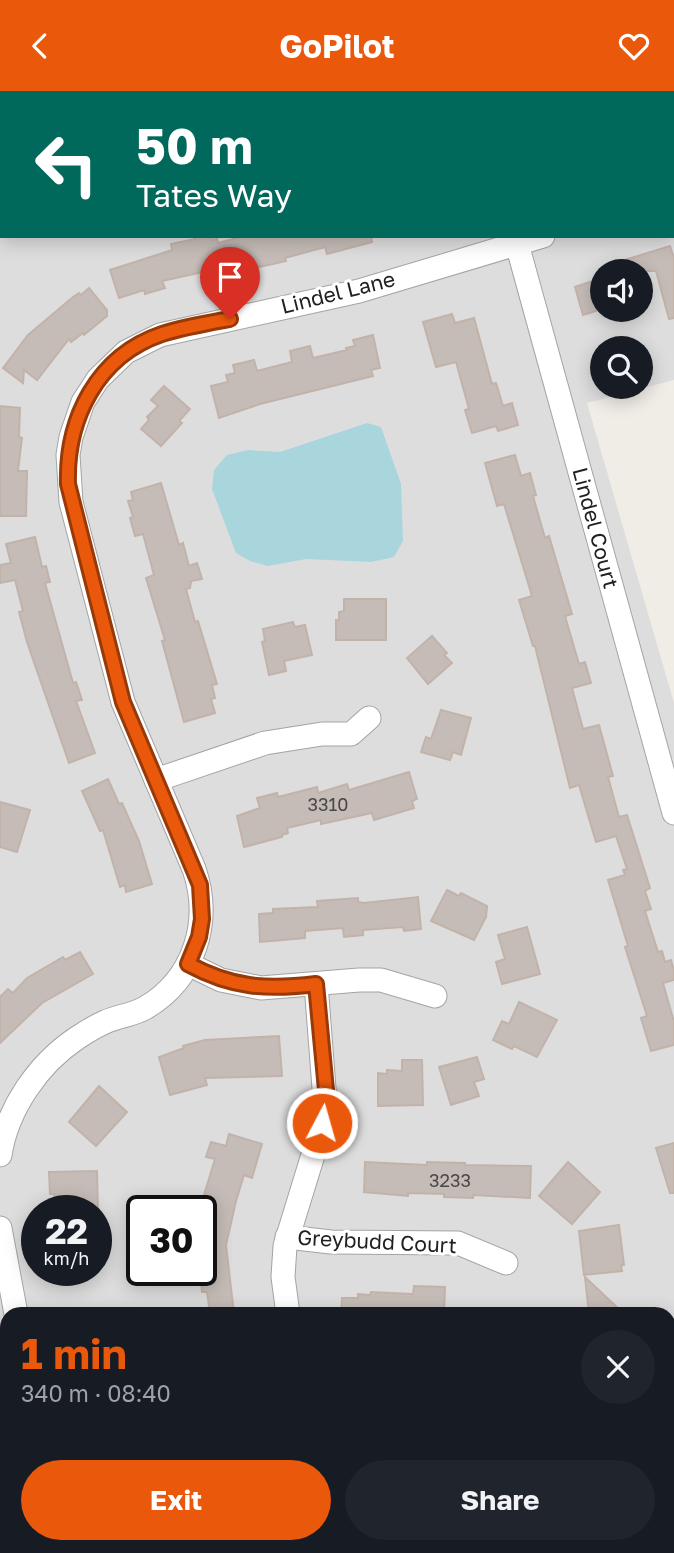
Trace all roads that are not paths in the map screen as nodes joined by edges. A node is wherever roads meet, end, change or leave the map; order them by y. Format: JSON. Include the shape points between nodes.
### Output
{"nodes":[{"id":1,"x":536,"y":238,"type":"edge"},
{"id":2,"x":517,"y":244,"type":"junction"},
{"id":3,"x":369,"y":718,"type":"dead end"},
{"id":4,"x":156,"y":780,"type":"junction"},
{"id":5,"x":674,"y":813,"type":"edge"},
{"id":6,"x":188,"y":964,"type":"junction"},
{"id":7,"x":316,"y":984,"type":"junction"},
{"id":8,"x":435,"y":996,"type":"dead end"},
{"id":9,"x":0,"y":1150,"type":"edge"},
{"id":10,"x":0,"y":1156,"type":"edge"},
{"id":11,"x":0,"y":1228,"type":"edge"},
{"id":12,"x":287,"y":1237,"type":"junction"},
{"id":13,"x":506,"y":1263,"type":"dead end"},
{"id":14,"x":15,"y":1307,"type":"edge"},
{"id":15,"x":287,"y":1307,"type":"edge"}],
"edges":[{"from":1,"to":2,"type":"street","name":"Lindel Lane"},
{"from":2,"to":4,"type":"street","name":"Lindel Lane","via":[[359,291],[160,335],[134,347],[99,379],[83,402],[71,437],[68,484],[116,679]]},
{"from":2,"to":5,"type":"street","name":"Lindel Court"},
{"from":3,"to":4,"type":"street","via":[[351,734],[265,743]]},
{"from":4,"to":6,"type":"street","name":"Lindel Lane","via":[[201,891],[199,937]]},
{"from":6,"to":7,"type":"street","via":[[221,980],[261,988]]},
{"from":6,"to":9,"type":"street","name":"Lindel Lane","via":[[156,1001],[94,1028],[49,1061],[17,1106]]},
{"from":7,"to":8,"type":"street","via":[[381,980]]},
{"from":7,"to":12,"type":"street","via":[[324,1112]]},
{"from":9,"to":10,"type":"street","name":"Lindel Lane"},
{"from":11,"to":14,"type":"street"},
{"from":12,"to":13,"type":"street","name":"Greybudd Court","via":[[458,1243]]},
{"from":12,"to":15,"type":"street"}]}
